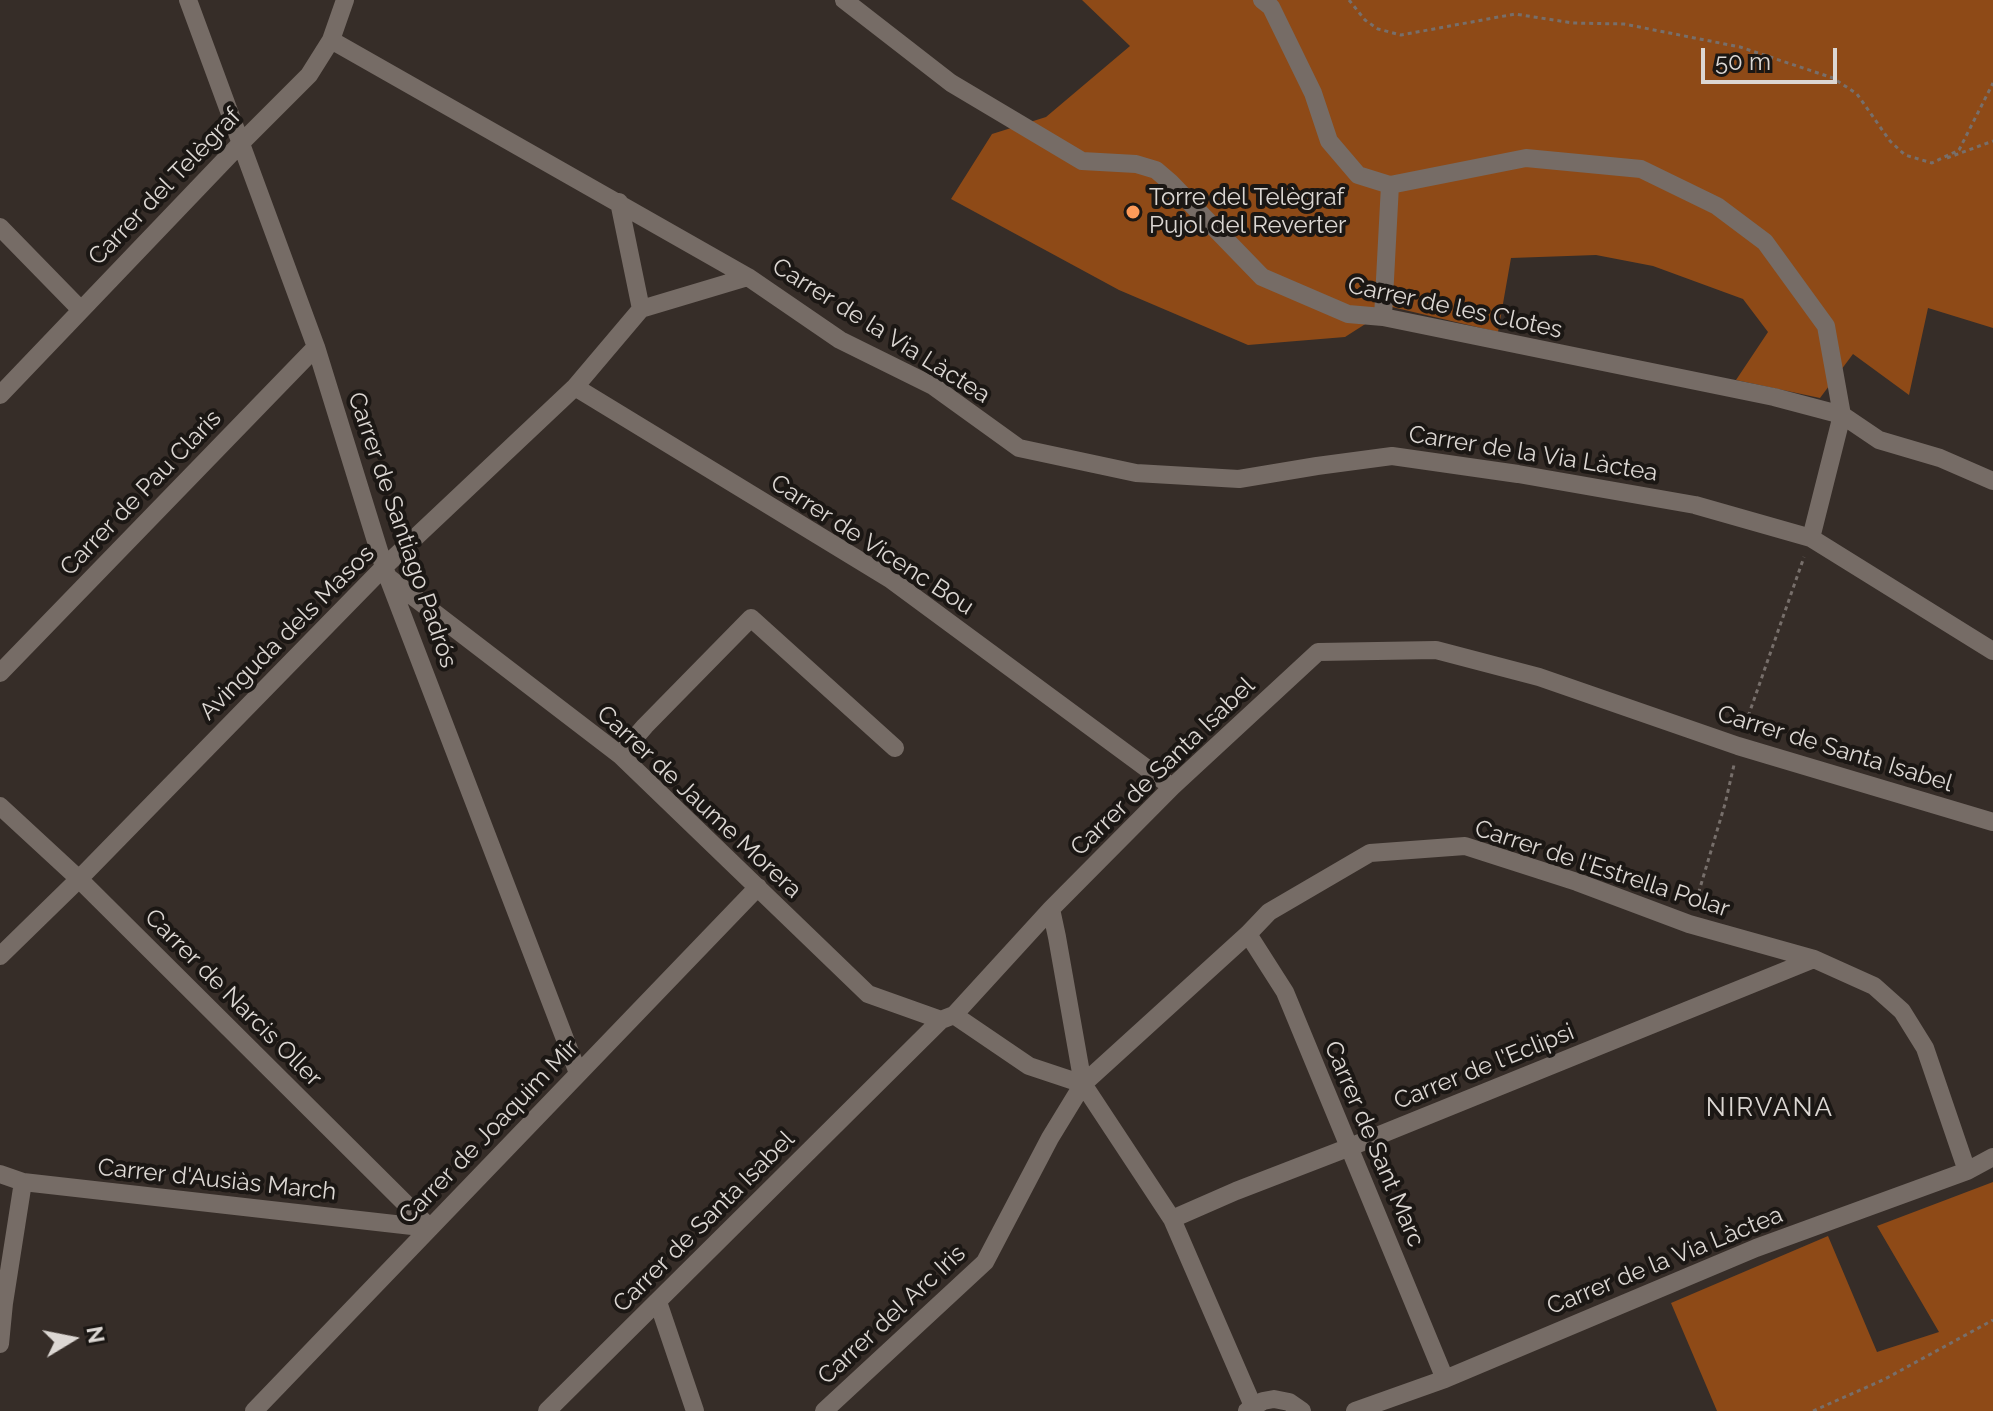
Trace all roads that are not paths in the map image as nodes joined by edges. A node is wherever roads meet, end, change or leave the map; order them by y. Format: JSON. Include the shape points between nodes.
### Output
{"nodes":[{"id":1,"x":188,"y":0,"type":"edge"},
{"id":2,"x":345,"y":0,"type":"edge"},
{"id":3,"x":844,"y":0,"type":"edge"},
{"id":4,"x":1262,"y":0,"type":"edge"},
{"id":5,"x":331,"y":40,"type":"junction"},
{"id":6,"x":241,"y":143,"type":"junction"},
{"id":7,"x":1390,"y":185,"type":"junction"},
{"id":8,"x":619,"y":202,"type":"junction"},
{"id":9,"x":0,"y":227,"type":"edge"},
{"id":10,"x":748,"y":277,"type":"junction"},
{"id":11,"x":80,"y":309,"type":"junction"},
{"id":12,"x":641,"y":309,"type":"junction"},
{"id":13,"x":1383,"y":317,"type":"junction"},
{"id":14,"x":316,"y":347,"type":"junction"},
{"id":15,"x":575,"y":387,"type":"junction"},
{"id":16,"x":0,"y":395,"type":"edge"},
{"id":17,"x":1842,"y":415,"type":"junction"},
{"id":18,"x":1993,"y":481,"type":"edge"},
{"id":19,"x":1811,"y":538,"type":"junction"},
{"id":20,"x":387,"y":573,"type":"junction"},
{"id":21,"x":1993,"y":651,"type":"edge"},
{"id":22,"x":0,"y":673,"type":"edge"},
{"id":23,"x":895,"y":748,"type":"dead end"},
{"id":24,"x":620,"y":755,"type":"junction"},
{"id":25,"x":1172,"y":787,"type":"junction"},
{"id":26,"x":0,"y":806,"type":"edge"},
{"id":27,"x":1993,"y":822,"type":"edge"},
{"id":28,"x":79,"y":879,"type":"junction"},
{"id":29,"x":758,"y":887,"type":"junction"},
{"id":30,"x":1051,"y":909,"type":"junction"},
{"id":31,"x":1248,"y":934,"type":"junction"},
{"id":32,"x":0,"y":956,"type":"edge"},
{"id":33,"x":1814,"y":959,"type":"junction"},
{"id":34,"x":948,"y":1017,"type":"junction"},
{"id":35,"x":578,"y":1073,"type":"junction"},
{"id":36,"x":1083,"y":1084,"type":"junction"},
{"id":37,"x":1350,"y":1147,"type":"junction"},
{"id":38,"x":1993,"y":1157,"type":"edge"},
{"id":39,"x":1967,"y":1171,"type":"junction"},
{"id":40,"x":0,"y":1174,"type":"edge"},
{"id":41,"x":23,"y":1182,"type":"junction"},
{"id":42,"x":1172,"y":1219,"type":"junction"},
{"id":43,"x":430,"y":1228,"type":"junction"},
{"id":44,"x":658,"y":1302,"type":"junction"},
{"id":45,"x":0,"y":1344,"type":"edge"},
{"id":46,"x":1445,"y":1379,"type":"junction"},
{"id":47,"x":1250,"y":1408,"type":"edge"},
{"id":48,"x":254,"y":1411,"type":"edge"},
{"id":49,"x":547,"y":1411,"type":"edge"},
{"id":50,"x":695,"y":1411,"type":"edge"},
{"id":51,"x":824,"y":1411,"type":"edge"},
{"id":52,"x":1302,"y":1411,"type":"edge"},
{"id":53,"x":1355,"y":1411,"type":"edge"}],
"edges":[{"from":1,"to":6,"type":"street","name":"Carrer de Santiago Padrós"},
{"from":2,"to":5,"type":"street","name":"Carrer del Telègraf"},
{"from":3,"to":13,"type":"street","name":"Carrer de les Clotes","via":[[951,83],[1082,161],[1156,170],[1262,277],[1348,314]]},
{"from":4,"to":7,"type":"street","via":[[1271,7],[1313,93],[1329,141],[1358,175]]},
{"from":5,"to":6,"type":"street","name":"Carrer del Telègraf","via":[[309,75]]},
{"from":5,"to":8,"type":"street","name":"Carrer de la Via Làctea"},
{"from":6,"to":11,"type":"street","name":"Carrer del Telègraf"},
{"from":6,"to":14,"type":"street","name":"Carrer de Santiago Padrós"},
{"from":7,"to":13,"type":"street"},
{"from":7,"to":17,"type":"street","via":[[1526,158],[1641,169],[1717,206],[1765,242],[1826,326]]},
{"from":8,"to":10,"type":"street","name":"Carrer de la Via Làctea"},
{"from":8,"to":12,"type":"street"},
{"from":9,"to":11,"type":"street"},
{"from":10,"to":12,"type":"street"},
{"from":10,"to":19,"type":"street","name":"Carrer de la Via Làctea","via":[[840,340],[933,386],[1019,448],[1136,473],[1239,479],[1392,456],[1695,505]]},
{"from":11,"to":16,"type":"street","name":"Carrer del Telègraf"},
{"from":12,"to":15,"type":"street","name":"Avinguda dels Masos"},
{"from":13,"to":17,"type":"street","name":"Carrer de les Clotes"},
{"from":14,"to":20,"type":"street","name":"Carrer de Santiago Padrós"},
{"from":14,"to":22,"type":"street","name":"Carrer de Pau Claris"},
{"from":15,"to":20,"type":"street","name":"Avinguda dels Masos"},
{"from":15,"to":25,"type":"street","name":"Carrer de Vicenc Bou","via":[[890,579]]},
{"from":17,"to":18,"type":"street","name":"Carrer de les Clotes","via":[[1879,440]]},
{"from":17,"to":19,"type":"street"},
{"from":19,"to":21,"type":"street","name":"Carrer de la Via Làctea"},
{"from":20,"to":24,"type":"street","name":"Carrer de Jaume Morera"},
{"from":20,"to":28,"type":"street","name":"Avinguda dels Masos"},
{"from":20,"to":35,"type":"street","name":"Carrer de Santiago Padrós"},
{"from":23,"to":24,"type":"street","via":[[751,618]]},
{"from":24,"to":29,"type":"street","name":"Carrer de Jaume Morera"},
{"from":25,"to":27,"type":"street","name":"Carrer de Santa Isabel","via":[[1318,652],[1436,650],[1539,677],[1738,746]]},
{"from":25,"to":30,"type":"street","name":"Carrer de Santa Isabel"},
{"from":26,"to":28,"type":"street","name":"Carrer de Narcis Oller"},
{"from":28,"to":32,"type":"street","name":"Avinguda dels Masos"},
{"from":28,"to":43,"type":"street","name":"Carrer de Narcis Oller"},
{"from":29,"to":34,"type":"street","name":"Carrer de Jaume Morera","via":[[868,994]]},
{"from":29,"to":35,"type":"street","name":"Carrer de Joaquim Mir"},
{"from":30,"to":34,"type":"street","name":"Carrer de Santa Isabel"},
{"from":30,"to":36,"type":"street"},
{"from":31,"to":33,"type":"street","name":"Carrer de l'Estrella Polar","via":[[1269,912],[1370,853],[1465,846],[1689,924]]},
{"from":31,"to":36,"type":"street","name":"Carrer de l'Estrella Polar"},
{"from":31,"to":37,"type":"street","name":"Carrer de Sant Marc","via":[[1285,992]]},
{"from":33,"to":37,"type":"street","name":"Carrer de l'Eclipsi"},
{"from":33,"to":39,"type":"street","name":"Carrer de l'Estrella Polar","via":[[1874,986],[1902,1011],[1925,1048]]},
{"from":34,"to":36,"type":"street","name":"Carrer de Jaume Morera","via":[[1029,1066]]},
{"from":34,"to":44,"type":"street","name":"Carrer de Santa Isabel"},
{"from":35,"to":43,"type":"street","name":"Carrer de Joaquim Mir"},
{"from":36,"to":42,"type":"street"},
{"from":36,"to":51,"type":"street","name":"Carrer del Arc Iris","via":[[985,1262]]},
{"from":37,"to":42,"type":"street","name":"Carrer de l'Eclipsi"},
{"from":37,"to":46,"type":"street","name":"Carrer de Sant Marc"},
{"from":38,"to":39,"type":"street","name":"Carrer de la Via Làctea"},
{"from":39,"to":46,"type":"street","name":"Carrer de la Via Làctea","via":[[1756,1248]]},
{"from":40,"to":41,"type":"street","name":"Carrer d'Ausiàs March"},
{"from":41,"to":43,"type":"street","name":"Carrer d'Ausiàs March"},
{"from":41,"to":45,"type":"street"},
{"from":42,"to":47,"type":"street"},
{"from":43,"to":48,"type":"street","name":"Carrer de Joaquim Mir"},
{"from":44,"to":49,"type":"street","name":"Carrer de Santa Isabel"},
{"from":44,"to":50,"type":"street"},
{"from":46,"to":53,"type":"street","name":"Carrer de la Via Làctea"},
{"from":47,"to":52,"type":"street","via":[[1274,1399]]}]}
